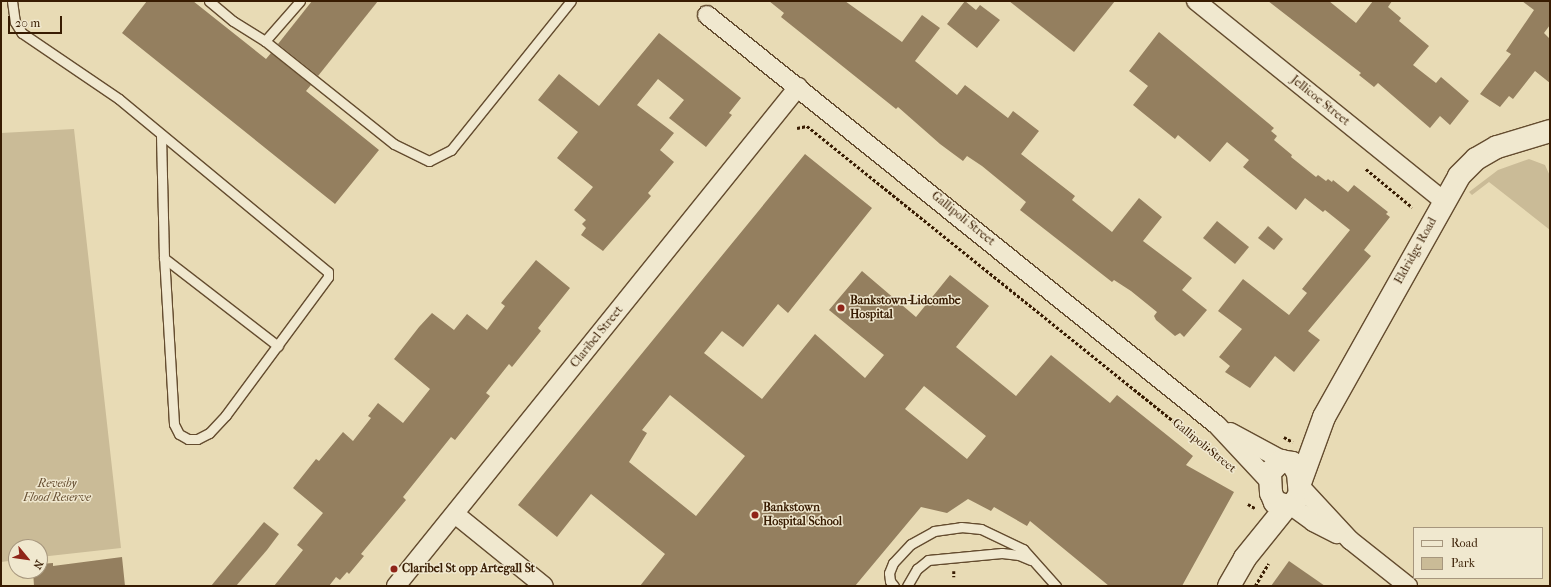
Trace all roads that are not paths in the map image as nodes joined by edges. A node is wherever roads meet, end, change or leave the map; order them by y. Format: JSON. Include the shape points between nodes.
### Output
{"nodes":[{"id":1,"x":12,"y":1,"type":"edge"},
{"id":2,"x":209,"y":1,"type":"edge"},
{"id":3,"x":300,"y":1,"type":"edge"},
{"id":4,"x":571,"y":1,"type":"edge"},
{"id":5,"x":1196,"y":1,"type":"edge"},
{"id":6,"x":707,"y":14,"type":"dead end"},
{"id":7,"x":265,"y":41,"type":"junction"},
{"id":8,"x":798,"y":87,"type":"junction"},
{"id":9,"x":1550,"y":131,"type":"edge"},
{"id":10,"x":160,"y":135,"type":"junction"},
{"id":11,"x":1444,"y":201,"type":"junction"},
{"id":12,"x":164,"y":258,"type":"junction"},
{"id":13,"x":278,"y":346,"type":"junction"},
{"id":14,"x":1324,"y":417,"type":"junction"},
{"id":15,"x":1217,"y":425,"type":"junction"},
{"id":16,"x":1285,"y":461,"type":"junction"},
{"id":17,"x":1270,"y":484,"type":"junction"},
{"id":18,"x":1294,"y":495,"type":"junction"},
{"id":19,"x":455,"y":514,"type":"junction"},
{"id":20,"x":1245,"y":558,"type":"junction"},
{"id":21,"x":1036,"y":563,"type":"junction"},
{"id":22,"x":396,"y":586,"type":"edge"},
{"id":23,"x":544,"y":586,"type":"edge"},
{"id":24,"x":894,"y":586,"type":"edge"},
{"id":25,"x":907,"y":586,"type":"edge"},
{"id":26,"x":1056,"y":586,"type":"edge"},
{"id":27,"x":1229,"y":586,"type":"edge"},
{"id":28,"x":1408,"y":586,"type":"edge"}],
"edges":[{"from":1,"to":10,"type":"lane","via":[[15,22],[22,33],[119,99]]},
{"from":2,"to":7,"type":"lane","via":[[233,21]]},
{"from":3,"to":7,"type":"lane"},
{"from":4,"to":7,"type":"lane","via":[[451,150],[429,161],[394,144]]},
{"from":5,"to":11,"type":"street","name":"Jellicoe Street"},
{"from":6,"to":8,"type":"street","name":"Gallipoli Street"},
{"from":8,"to":15,"type":"street","name":"Gallipoli Street"},
{"from":8,"to":19,"type":"street","name":"Claribel Street"},
{"from":9,"to":11,"type":"street","name":"Eldridge Road","via":[[1508,143],[1486,153],[1459,176]]},
{"from":10,"to":12,"type":"lane"},
{"from":10,"to":13,"type":"lane","via":[[328,272],[328,277]]},
{"from":11,"to":14,"type":"street","name":"Eldridge Road"},
{"from":12,"to":13,"type":"lane"},
{"from":12,"to":13,"type":"lane","via":[[173,415],[179,434],[188,439],[197,439],[209,433]]},
{"from":14,"to":16,"type":"street","name":"Eldridge Road"},
{"from":14,"to":18,"type":"street","name":"Eldridge Road"},
{"from":15,"to":16,"type":"street","name":"Gallipoli Street"},
{"from":15,"to":17,"type":"street","name":"Gallipoli Street"},
{"from":16,"to":17,"type":"street","name":"Eldridge Road","via":[[1272,468]]},
{"from":16,"to":18,"type":"street","via":[[1296,468]]},
{"from":17,"to":18,"type":"street","via":[[1275,502]]},
{"from":17,"to":20,"type":"street","name":"Eldridge Road"},
{"from":18,"to":20,"type":"street","name":"Eldridge Road"},
{"from":18,"to":28,"type":"street","via":[[1313,522],[1350,540]]},
{"from":19,"to":22,"type":"street","name":"Claribel Street"},
{"from":19,"to":23,"type":"street"},
{"from":20,"to":27,"type":"street","name":"Eldridge Road"},
{"from":21,"to":24,"type":"lane","via":[[1018,546],[981,529],[961,527],[941,530],[920,536],[900,553],[889,573]]},
{"from":21,"to":25,"type":"lane","via":[[1019,555],[1002,553],[928,560],[918,569]]},
{"from":21,"to":26,"type":"lane"}]}
